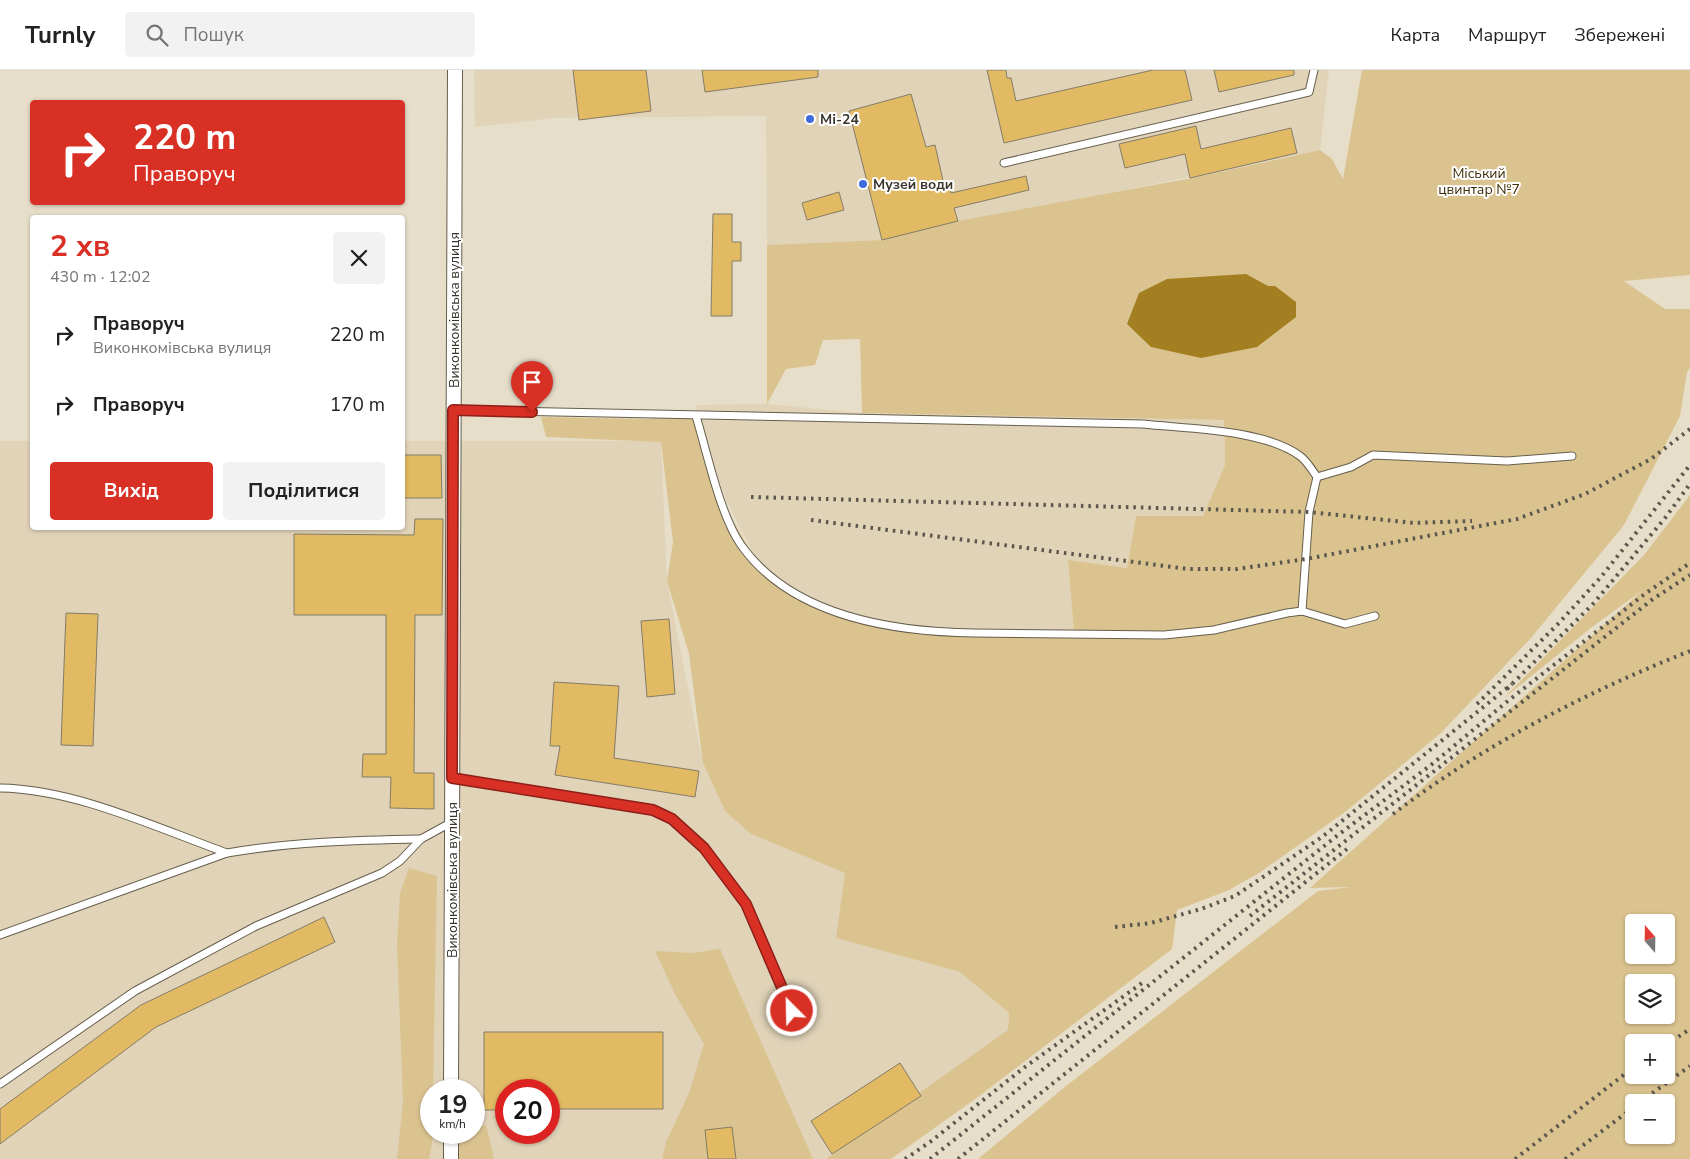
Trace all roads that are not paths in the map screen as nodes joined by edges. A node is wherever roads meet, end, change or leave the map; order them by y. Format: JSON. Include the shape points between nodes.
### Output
{"nodes":[{"id":1,"x":455,"y":70,"type":"edge"},
{"id":2,"x":1314,"y":70,"type":"edge"},
{"id":3,"x":1004,"y":164,"type":"dead end"},
{"id":4,"x":453,"y":410,"type":"junction"},
{"id":5,"x":696,"y":416,"type":"junction"},
{"id":6,"x":1572,"y":456,"type":"dead end"},
{"id":7,"x":1317,"y":477,"type":"junction"},
{"id":8,"x":1302,"y":612,"type":"junction"},
{"id":9,"x":1375,"y":616,"type":"dead end"},
{"id":10,"x":452,"y":778,"type":"junction"},
{"id":11,"x":0,"y":788,"type":"edge"},
{"id":12,"x":452,"y":822,"type":"junction"},
{"id":13,"x":421,"y":839,"type":"junction"},
{"id":14,"x":228,"y":853,"type":"junction"},
{"id":15,"x":0,"y":934,"type":"edge"},
{"id":16,"x":792,"y":1011,"type":"dead end"},
{"id":17,"x":451,"y":1079,"type":"edge"},
{"id":18,"x":0,"y":1084,"type":"edge"},
{"id":19,"x":451,"y":1144,"type":"edge"},
{"id":20,"x":450,"y":1159,"type":"edge"}],
"edges":[{"from":1,"to":4,"type":"street","name":"Виконкомівська вулиця"},
{"from":2,"to":3,"type":"lane","via":[[1309,92]]},
{"from":4,"to":5,"type":"lane"},
{"from":4,"to":10,"type":"street","name":"Виконкомівська вулиця"},
{"from":5,"to":7,"type":"lane","via":[[1143,424],[1248,436],[1301,457]]},
{"from":5,"to":8,"type":"lane","via":[[722,502],[741,544],[769,577],[802,598],[832,611],[890,626],[949,633],[1154,634],[1214,630]]},
{"from":6,"to":7,"type":"lane","via":[[1506,460],[1373,455],[1351,467]]},
{"from":7,"to":8,"type":"lane","via":[[1309,512]]},
{"from":8,"to":9,"type":"lane","via":[[1345,624]]},
{"from":10,"to":12,"type":"street","name":"Виконкомівська вулиця"},
{"from":10,"to":16,"type":"lane","via":[[653,810],[672,819],[704,848],[746,904]]},
{"from":11,"to":14,"type":"lane","via":[[64,795]]},
{"from":12,"to":13,"type":"lane"},
{"from":12,"to":17,"type":"street","name":"Виконкомівська вулиця"},
{"from":13,"to":14,"type":"lane","via":[[266,846]]},
{"from":13,"to":18,"type":"lane","via":[[400,861],[382,873],[256,926],[135,991]]},
{"from":14,"to":15,"type":"lane"},
{"from":19,"to":20,"type":"street"}]}
